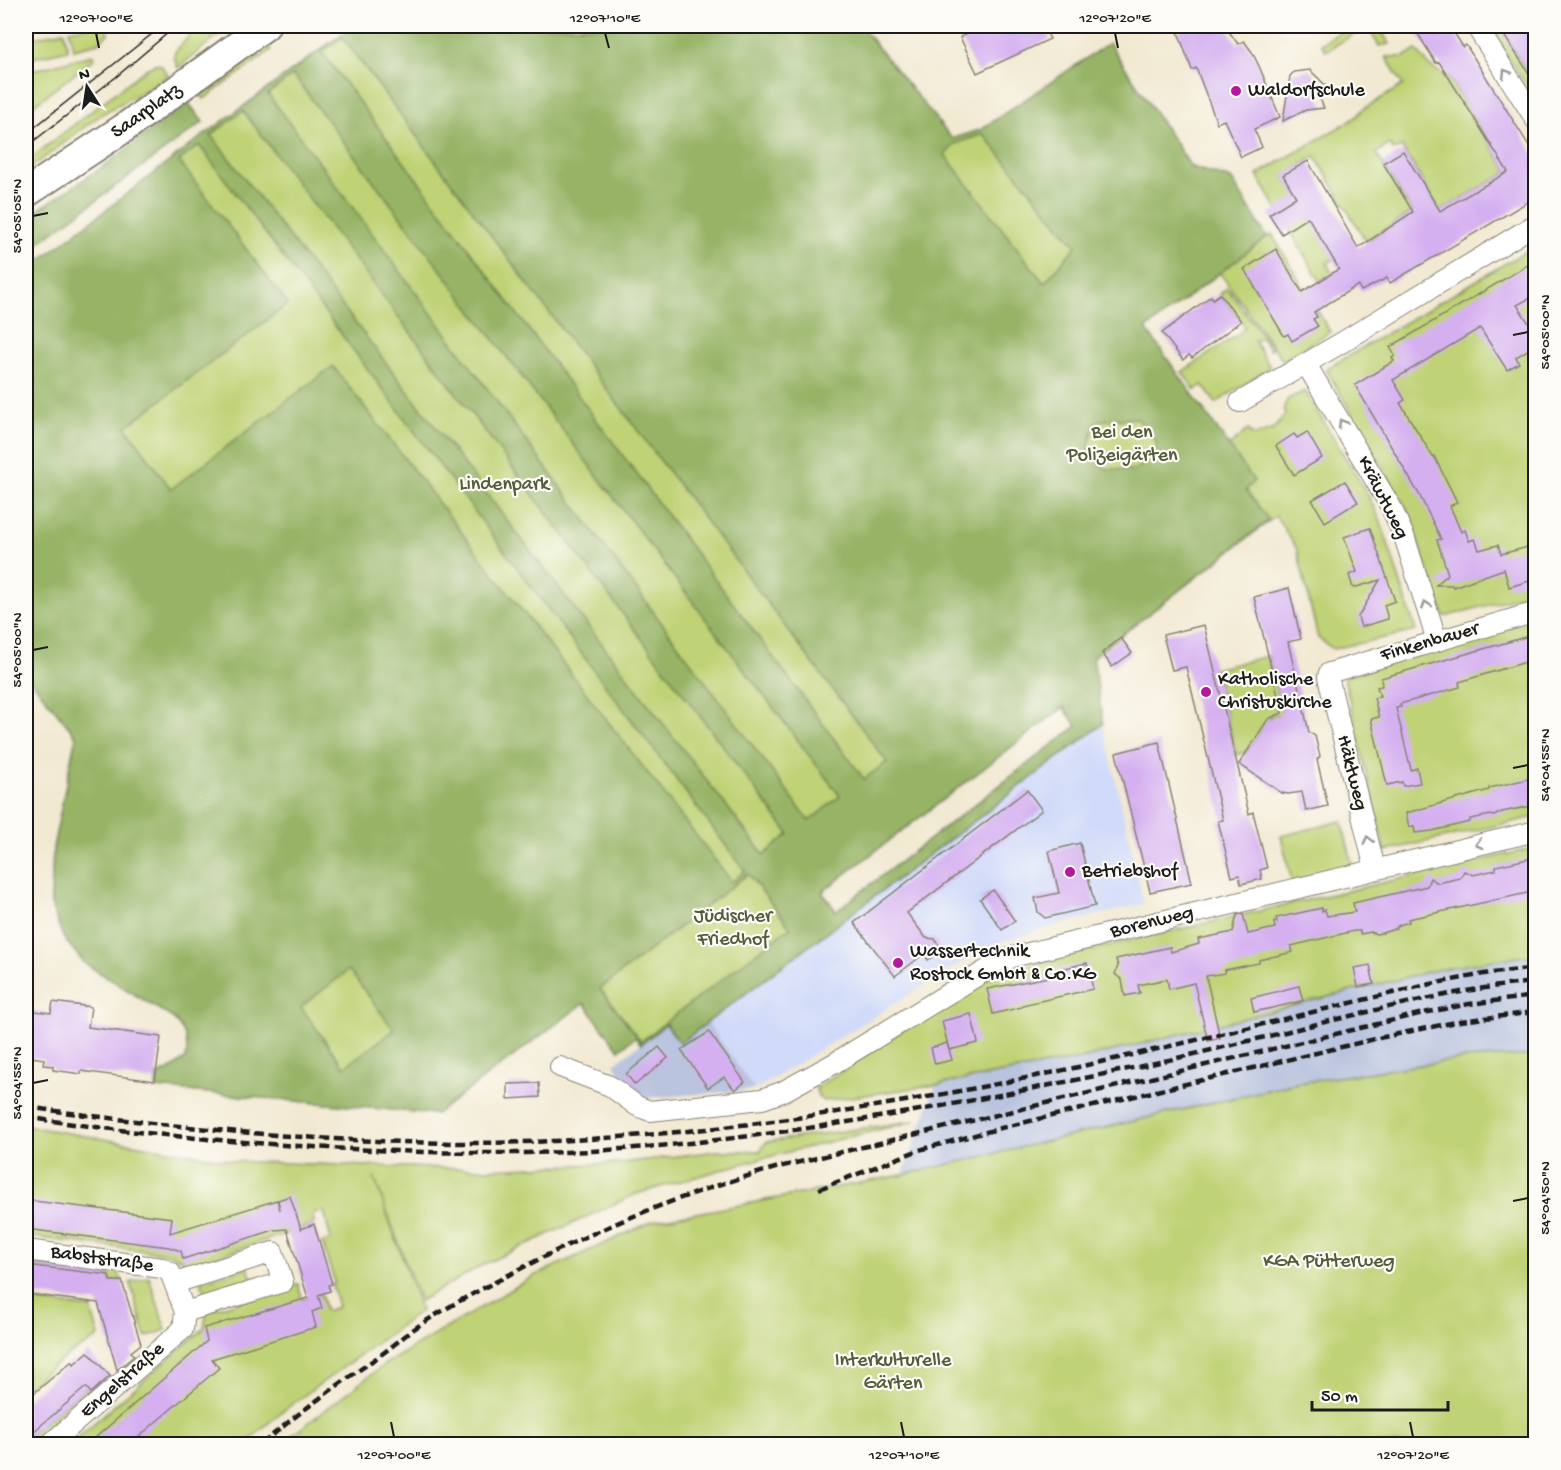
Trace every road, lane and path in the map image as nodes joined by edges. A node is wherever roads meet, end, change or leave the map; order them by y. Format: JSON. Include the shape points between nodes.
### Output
{"nodes":[{"id":1,"x":265,"y":26,"type":"edge"},
{"id":2,"x":1476,"y":26,"type":"edge"},
{"id":3,"x":1536,"y":120,"type":"edge"},
{"id":4,"x":26,"y":193,"type":"edge"},
{"id":5,"x":1536,"y":224,"type":"edge"},
{"id":6,"x":1306,"y":363,"type":"junction"},
{"id":7,"x":1240,"y":402,"type":"dead end"},
{"id":8,"x":1536,"y":612,"type":"edge"},
{"id":9,"x":1437,"y":641,"type":"junction"},
{"id":10,"x":1328,"y":677,"type":"joint"},
{"id":11,"x":1536,"y":831,"type":"edge"},
{"id":12,"x":1375,"y":870,"type":"junction"},
{"id":13,"x":560,"y":1067,"type":"dead end"},
{"id":14,"x":26,"y":1250,"type":"edge"},
{"id":15,"x":175,"y":1283,"type":"junction"},
{"id":16,"x":185,"y":1312,"type":"junction"},
{"id":17,"x":50,"y":1444,"type":"edge"}],
"edges":[{"from":1,"to":4,"type":"main road","name":"Saarplatz"},
{"from":3,"to":2,"type":"street","one_way":true},
{"from":5,"to":6,"type":"street"},
{"from":6,"to":7,"type":"street"},
{"from":9,"to":6,"type":"street","name":"Kräwtweg","one_way":true,"via":[[1391,507]]},
{"from":8,"to":9,"type":"street","name":"Finkenbauer"},
{"from":9,"to":10,"type":"street","name":"Finkenbauer","via":[[1333,671]]},
{"from":12,"to":10,"type":"street","name":"Häktweg","one_way":true},
{"from":11,"to":12,"type":"street","name":"Borenweg","one_way":true},
{"from":12,"to":13,"type":"street","name":"Borenweg","via":[[1012,957],[833,1064],[762,1099],[650,1112],[610,1086]]},
{"from":14,"to":15,"type":"street","name":"Babststraße","via":[[162,1268],[170,1272]]},
{"from":15,"to":16,"type":"street","name":"Babststraße"},
{"from":15,"to":16,"type":"street","via":[[273,1252],[283,1282]]},
{"from":16,"to":17,"type":"street","name":"Engelstraße","via":[[183,1329]]}]}
